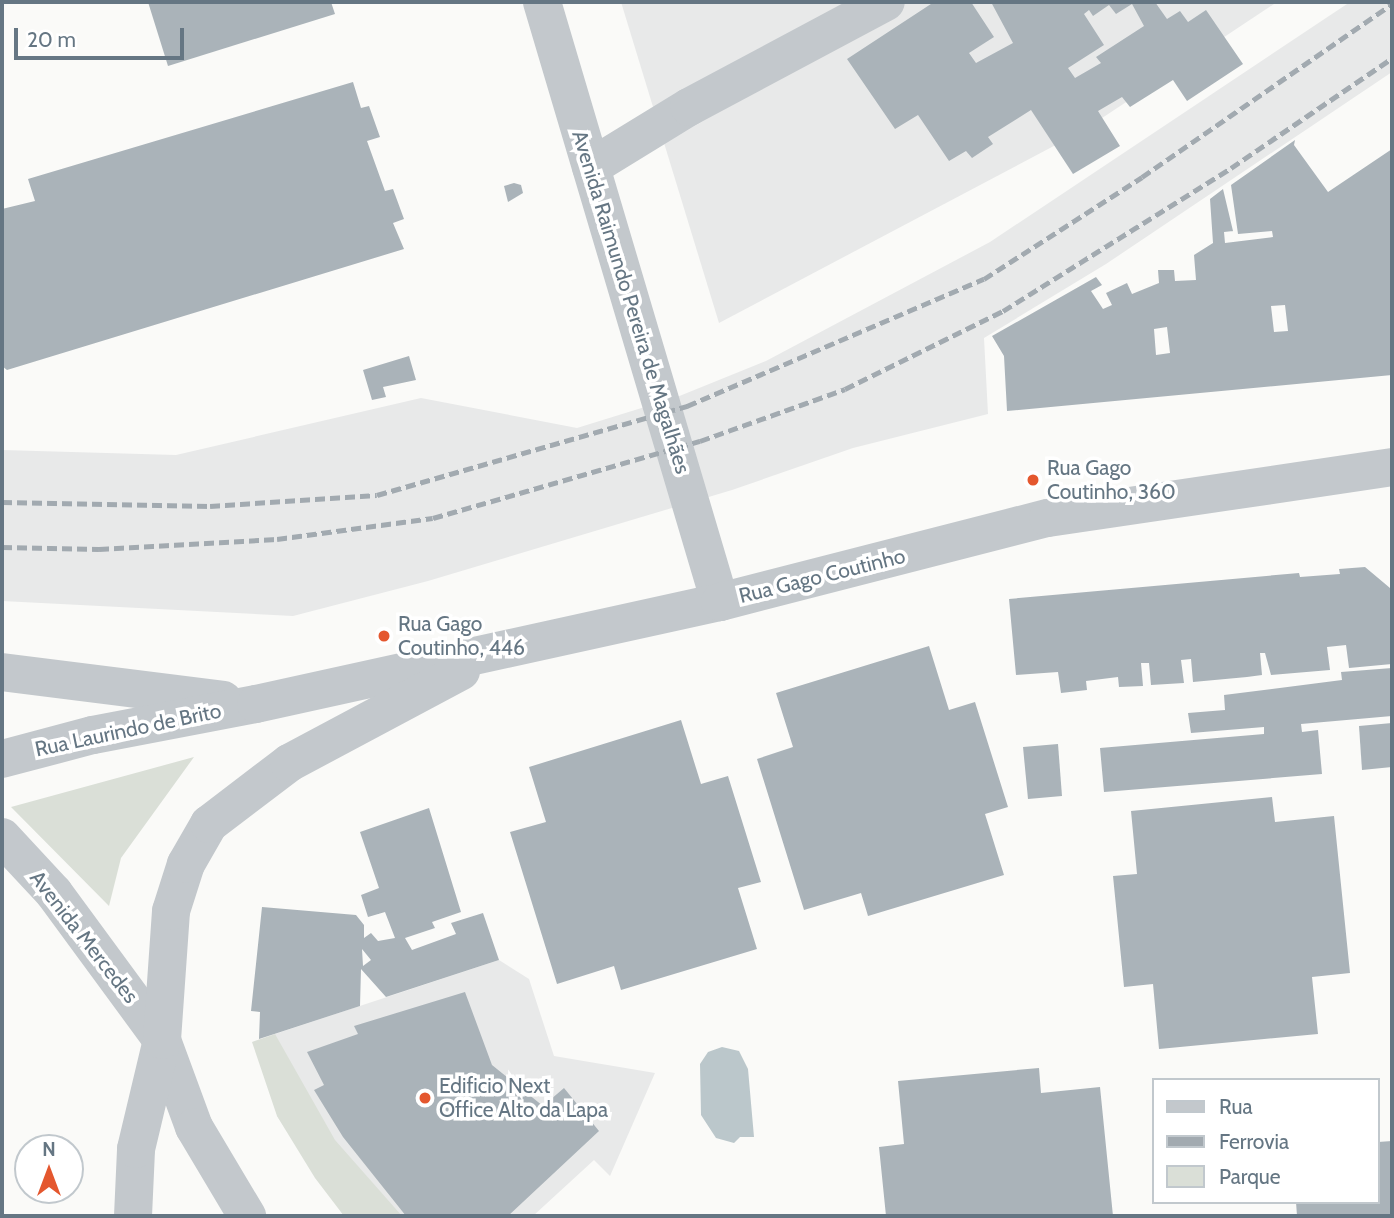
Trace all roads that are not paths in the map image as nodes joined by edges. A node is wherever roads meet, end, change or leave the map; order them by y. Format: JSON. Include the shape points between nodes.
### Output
{"nodes":[{"id":1,"x":542,"y":2,"type":"edge"},
{"id":2,"x":886,"y":2,"type":"edge"},
{"id":3,"x":591,"y":167,"type":"junction"},
{"id":4,"x":1392,"y":467,"type":"edge"},
{"id":5,"x":720,"y":602,"type":"junction"},
{"id":6,"x":506,"y":647,"type":"junction"},
{"id":7,"x":2,"y":673,"type":"edge"},
{"id":8,"x":256,"y":704,"type":"junction"},
{"id":9,"x":2,"y":759,"type":"edge"},
{"id":10,"x":2,"y":837,"type":"edge"},
{"id":11,"x":162,"y":1040,"type":"junction"},
{"id":12,"x":133,"y":1216,"type":"edge"},
{"id":13,"x":247,"y":1216,"type":"edge"}],
"edges":[{"from":1,"to":3,"type":"street","name":"Avenida Raimundo Pereira de Magalhães"},
{"from":2,"to":3,"type":"street","via":[[689,107]]},
{"from":3,"to":5,"type":"street","name":"Avenida Raimundo Pereira de Magalhães"},
{"from":4,"to":5,"type":"street","name":"Rua Gago Coutinho","via":[[1048,518]]},
{"from":5,"to":6,"type":"street","name":"Rua Gago Coutinho"},
{"from":6,"to":8,"type":"street","name":"Rua Gago Coutinho"},
{"from":6,"to":11,"type":"street","via":[[289,763],[209,824],[186,864],[171,911]]},
{"from":7,"to":8,"type":"street"},
{"from":8,"to":9,"type":"street","name":"Rua Laurindo de Brito","via":[[93,735]]},
{"from":10,"to":11,"type":"street","name":"Avenida Mercedes","via":[[54,893]]},
{"from":11,"to":12,"type":"street","via":[[136,1149]]},
{"from":11,"to":13,"type":"street","name":"Avenida Mercedes","via":[[194,1127]]}]}
